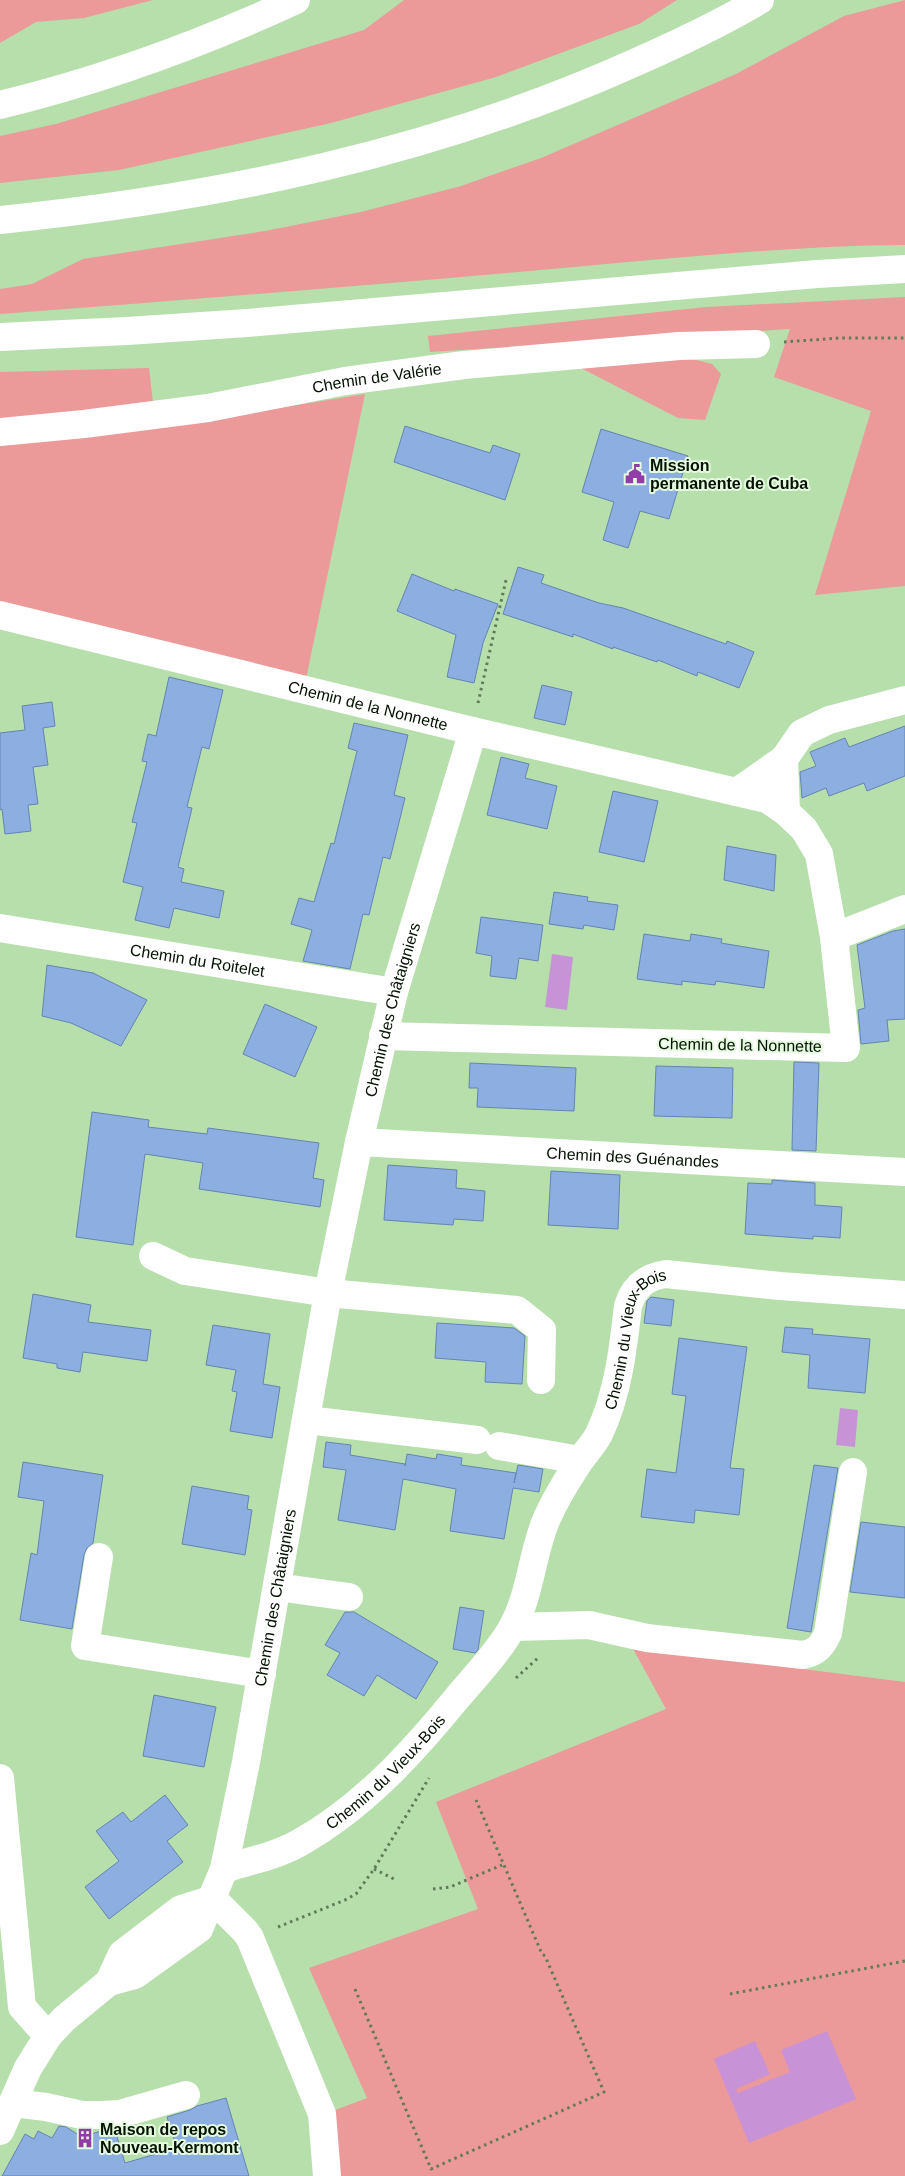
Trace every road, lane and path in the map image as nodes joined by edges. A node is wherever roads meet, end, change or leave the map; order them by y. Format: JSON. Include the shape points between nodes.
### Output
{"nodes":[{"id":1,"x":296,"y":0,"type":"edge"},
{"id":2,"x":760,"y":0,"type":"edge"},
{"id":3,"x":0,"y":105,"type":"edge"},
{"id":4,"x":0,"y":220,"type":"edge"},
{"id":5,"x":905,"y":270,"type":"edge"},
{"id":6,"x":0,"y":337,"type":"edge"},
{"id":7,"x":905,"y":338,"type":"edge"},
{"id":8,"x":756,"y":344,"type":"joint"},
{"id":9,"x":0,"y":432,"type":"edge"},
{"id":10,"x":506,"y":580,"type":"dead end"},
{"id":11,"x":0,"y":615,"type":"edge"},
{"id":12,"x":905,"y":700,"type":"edge"},
{"id":13,"x":473,"y":731,"type":"junction"},
{"id":14,"x":784,"y":759,"type":"junction"},
{"id":15,"x":737,"y":792,"type":"junction"},
{"id":16,"x":786,"y":812,"type":"junction"},
{"id":17,"x":905,"y":908,"type":"edge"},
{"id":18,"x":0,"y":928,"type":"edge"},
{"id":19,"x":834,"y":937,"type":"junction"},
{"id":20,"x":394,"y":992,"type":"junction"},
{"id":21,"x":383,"y":1036,"type":"junction"},
{"id":22,"x":360,"y":1142,"type":"junction"},
{"id":23,"x":905,"y":1172,"type":"edge"},
{"id":24,"x":153,"y":1256,"type":"dead end"},
{"id":25,"x":328,"y":1293,"type":"junction"},
{"id":26,"x":905,"y":1295,"type":"edge"},
{"id":27,"x":541,"y":1380,"type":"dead end"},
{"id":28,"x":307,"y":1420,"type":"junction"},
{"id":29,"x":580,"y":1460,"type":"junction"},
{"id":30,"x":853,"y":1472,"type":"dead end"},
{"id":31,"x":100,"y":1557,"type":"dead end"},
{"id":32,"x":277,"y":1587,"type":"junction"},
{"id":33,"x":349,"y":1597,"type":"dead end"},
{"id":34,"x":575,"y":1625,"type":"junction"},
{"id":35,"x":513,"y":1627,"type":"junction"},
{"id":36,"x":262,"y":1674,"type":"junction"},
{"id":37,"x":511,"y":1682,"type":"dead end"},
{"id":38,"x":432,"y":1772,"type":"dead end"},
{"id":39,"x":0,"y":1778,"type":"edge"},
{"id":40,"x":476,"y":1800,"type":"dead end"},
{"id":41,"x":502,"y":1865,"type":"junction"},
{"id":42,"x":224,"y":1869,"type":"junction"},
{"id":43,"x":374,"y":1869,"type":"junction"},
{"id":44,"x":394,"y":1879,"type":"dead end"},
{"id":45,"x":433,"y":1889,"type":"dead end"},
{"id":46,"x":213,"y":1899,"type":"junction"},
{"id":47,"x":250,"y":1938,"type":"junction"},
{"id":48,"x":905,"y":1961,"type":"edge"},
{"id":49,"x":355,"y":1989,"type":"dead end"},
{"id":50,"x":730,"y":1994,"type":"dead end"},
{"id":51,"x":48,"y":2036,"type":"junction"},
{"id":52,"x":186,"y":2095,"type":"dead end"},
{"id":53,"x":12,"y":2103,"type":"junction"},
{"id":54,"x":0,"y":2131,"type":"edge"},
{"id":55,"x":327,"y":2176,"type":"edge"}],
"edges":[{"from":1,"to":3,"type":"main road","via":[[161,56],[91,80]]},
{"from":2,"to":4,"type":"main road","via":[[682,41],[606,75],[449,133],[288,176],[206,192]]},
{"from":5,"to":6,"type":"main road","via":[[807,275],[227,324]]},
{"from":7,"to":8,"type":"path","via":[[840,338]]},
{"from":8,"to":9,"type":"main road","name":"Chemin de Valérie","via":[[669,346],[464,365],[344,381],[208,408]]},
{"from":10,"to":13,"type":"path"},
{"from":11,"to":13,"type":"main road","name":"Chemin de la Nonnette"},
{"from":12,"to":14,"type":"main road","via":[[829,720],[802,733]]},
{"from":13,"to":15,"type":"main road","name":"Chemin de la Nonnette"},
{"from":13,"to":20,"type":"main road","name":"Chemin des Châtaigniers"},
{"from":14,"to":15,"type":"main road"},
{"from":14,"to":16,"type":"main road"},
{"from":15,"to":16,"type":"main road","name":"Chemin de la Nonnette","via":[[767,799]]},
{"from":16,"to":19,"type":"main road","name":"Chemin de la Nonnette","via":[[804,829],[819,854]]},
{"from":17,"to":19,"type":"main road"},
{"from":18,"to":20,"type":"main road","name":"Chemin du Roitelet"},
{"from":19,"to":21,"type":"main road","name":"Chemin de la Nonnette","via":[[846,1048]]},
{"from":20,"to":21,"type":"main road","name":"Chemin des Châtaigniers"},
{"from":21,"to":22,"type":"main road","name":"Chemin des Châtaigniers"},
{"from":22,"to":23,"type":"main road","name":"Chemin des Guénandes"},
{"from":22,"to":25,"type":"main road","name":"Chemin des Châtaigniers"},
{"from":24,"to":25,"type":"main road","via":[[185,1271]]},
{"from":25,"to":27,"type":"main road","via":[[517,1310],[542,1330]]},
{"from":25,"to":28,"type":"main road","name":"Chemin des Châtaigniers"},
{"from":26,"to":29,"type":"main road","name":"Chemin du Vieux-Bois","via":[[666,1274],[647,1279],[631,1297],[620,1372],[606,1417],[598,1437]]},
{"from":28,"to":29,"type":"main road","via":[[488,1443]]},
{"from":28,"to":32,"type":"main road","name":"Chemin des Châtaigniers"},
{"from":29,"to":35,"type":"main road","name":"Chemin du Vieux-Bois","via":[[546,1520]]},
{"from":30,"to":34,"type":"main road","via":[[828,1633],[821,1647],[814,1652],[803,1655],[657,1639]]},
{"from":31,"to":36,"type":"main road","via":[[86,1646]]},
{"from":32,"to":33,"type":"main road"},
{"from":32,"to":36,"type":"main road","name":"Chemin des Châtaigniers"},
{"from":34,"to":35,"type":"main road"},
{"from":34,"to":37,"type":"path"},
{"from":35,"to":42,"type":"main road","name":"Chemin du Vieux-Bois","via":[[423,1738],[360,1799],[298,1844]]},
{"from":36,"to":42,"type":"main road","name":"Chemin des Châtaigniers"},
{"from":38,"to":43,"type":"path"},
{"from":39,"to":51,"type":"main road","via":[[22,2007]]},
{"from":40,"to":41,"type":"path"},
{"from":41,"to":45,"type":"path","via":[[450,1887]]},
{"from":41,"to":49,"type":"path","via":[[604,2092],[431,2169]]},
{"from":42,"to":46,"type":"main road","name":"Chemin des Châtaigniers"},
{"from":43,"to":44,"type":"path"},
{"from":43,"to":47,"type":"path","via":[[356,1894]]},
{"from":46,"to":47,"type":"main road"},
{"from":46,"to":51,"type":"main road","via":[[181,1909],[122,1954],[109,1982]]},
{"from":47,"to":55,"type":"main road","via":[[322,2114]]},
{"from":48,"to":50,"type":"path"},
{"from":51,"to":53,"type":"main road"},
{"from":52,"to":53,"type":"main road","via":[[120,2114],[101,2115],[82,2115]]},
{"from":53,"to":54,"type":"main road"}]}
